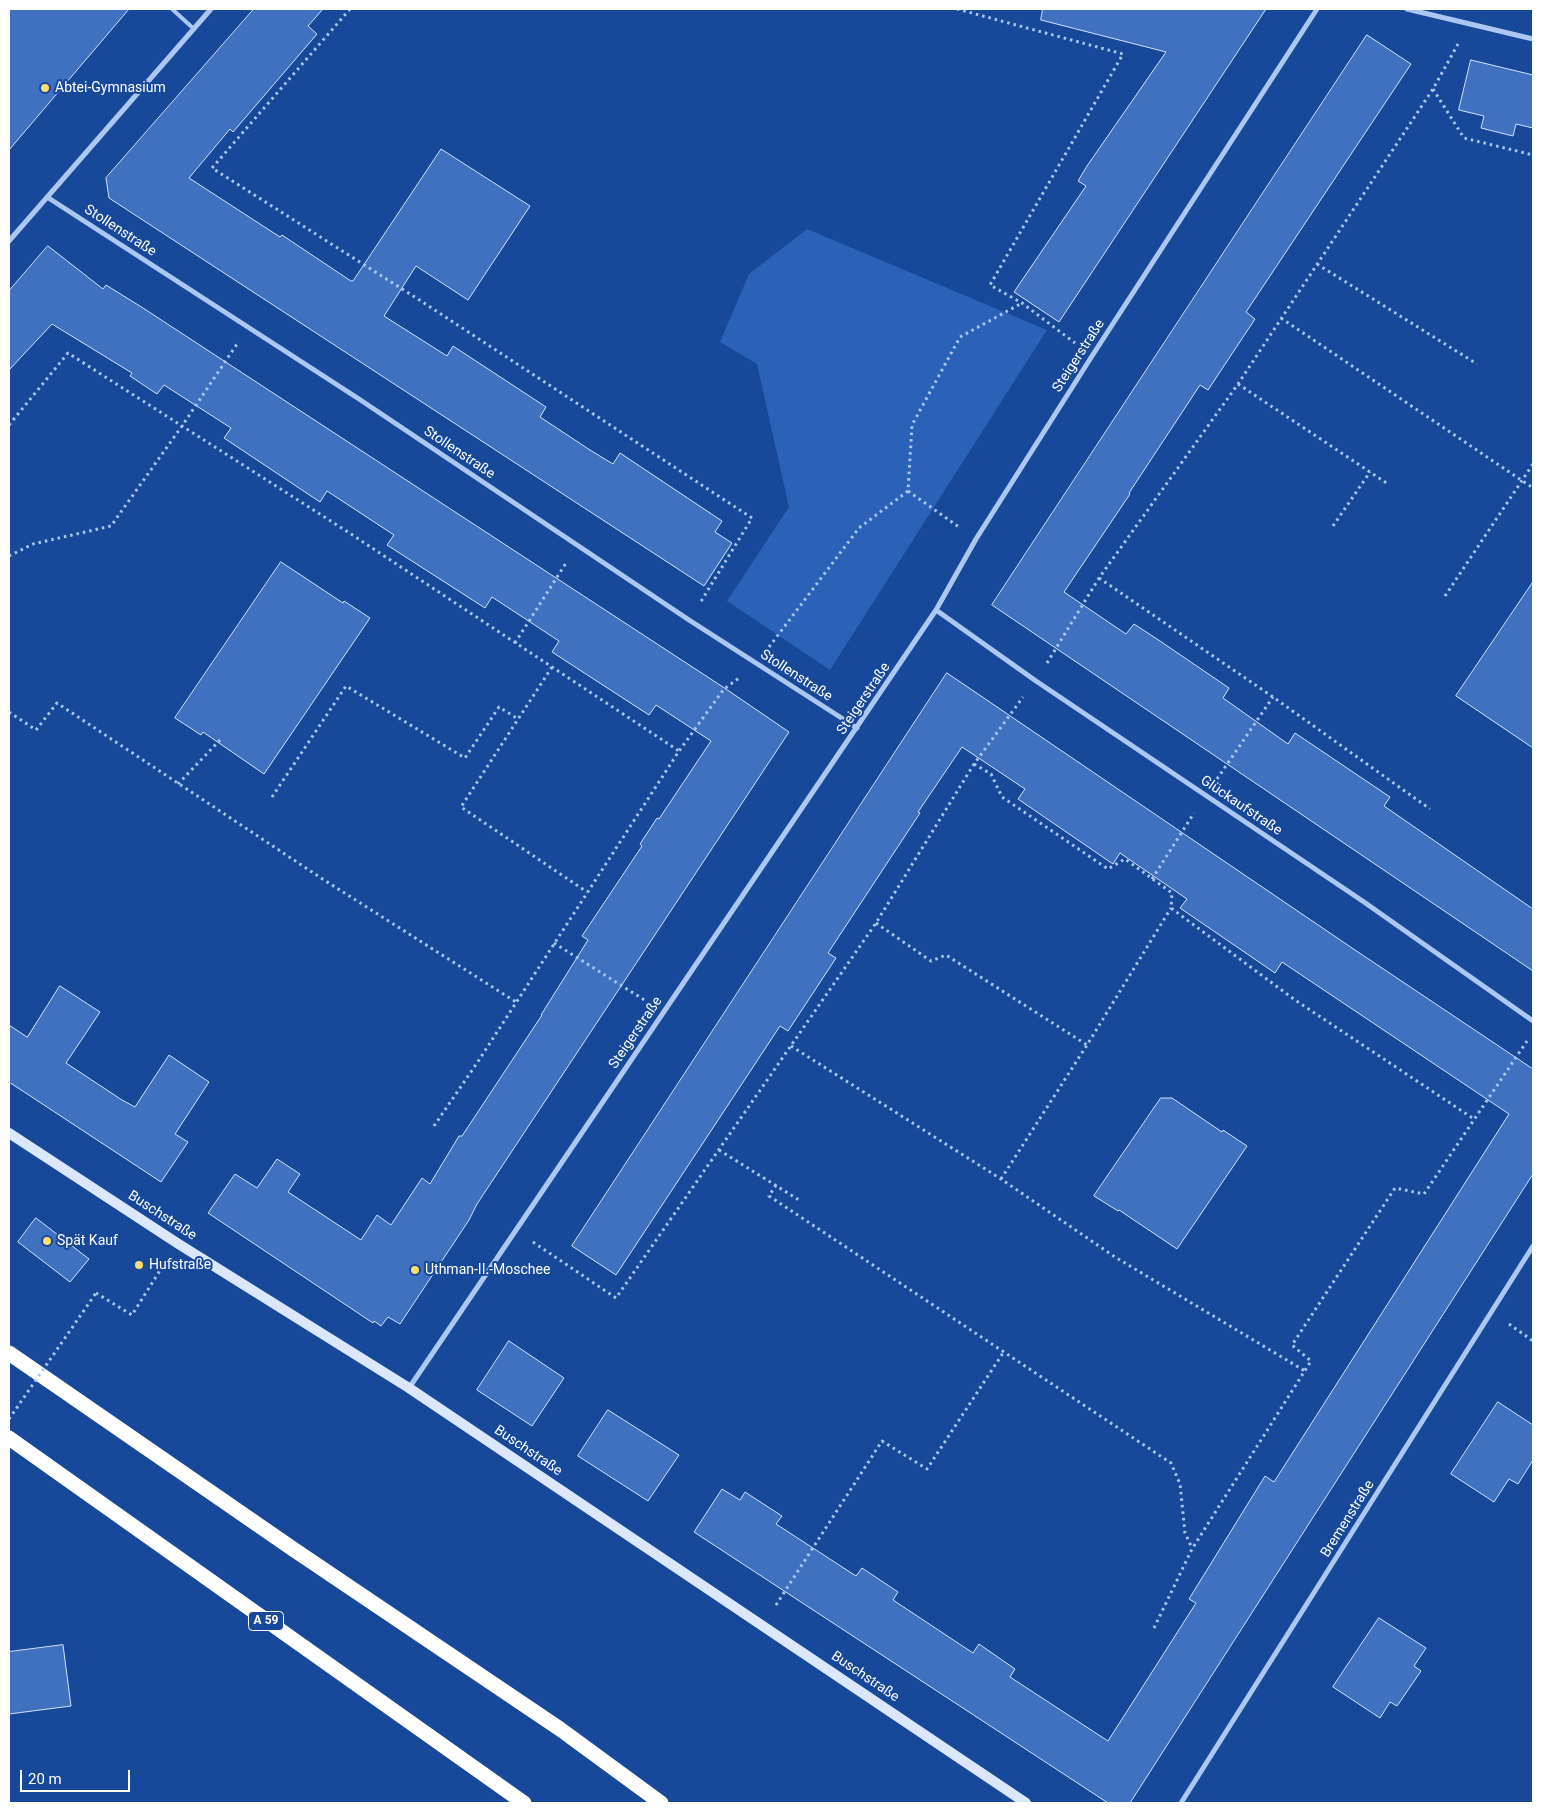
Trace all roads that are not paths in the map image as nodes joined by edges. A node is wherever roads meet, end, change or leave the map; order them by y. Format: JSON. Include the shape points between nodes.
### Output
{"nodes":[{"id":1,"x":172,"y":9,"type":"edge"},
{"id":2,"x":211,"y":9,"type":"edge"},
{"id":3,"x":1317,"y":9,"type":"edge"},
{"id":4,"x":1407,"y":9,"type":"edge"},
{"id":5,"x":194,"y":28,"type":"junction"},
{"id":6,"x":1533,"y":40,"type":"edge"},
{"id":7,"x":47,"y":197,"type":"junction"},
{"id":8,"x":9,"y":241,"type":"edge"},
{"id":9,"x":936,"y":610,"type":"junction"},
{"id":10,"x":857,"y":728,"type":"junction"},
{"id":11,"x":1533,"y":1020,"type":"edge"},
{"id":12,"x":9,"y":1133,"type":"edge"},
{"id":13,"x":1533,"y":1246,"type":"edge"},
{"id":14,"x":9,"y":1353,"type":"edge"},
{"id":15,"x":410,"y":1388,"type":"junction"},
{"id":16,"x":9,"y":1438,"type":"edge"},
{"id":17,"x":524,"y":1803,"type":"edge"},
{"id":18,"x":661,"y":1803,"type":"edge"},
{"id":19,"x":1026,"y":1803,"type":"edge"},
{"id":20,"x":1181,"y":1803,"type":"edge"}],
"edges":[{"from":1,"to":5,"type":"lane"},
{"from":2,"to":5,"type":"street"},
{"from":3,"to":9,"type":"street","name":"Steigerstraße","via":[[1092,356],[976,539]]},
{"from":4,"to":6,"type":"street"},
{"from":5,"to":7,"type":"street"},
{"from":7,"to":8,"type":"street"},
{"from":7,"to":10,"type":"street","name":"Stollenstraße"},
{"from":9,"to":10,"type":"street","name":"Steigerstraße"},
{"from":9,"to":11,"type":"street","name":"Glückaufstraße"},
{"from":10,"to":15,"type":"street","name":"Steigerstraße"},
{"from":12,"to":15,"type":"street","name":"Buschstraße","via":[[177,1243]]},
{"from":13,"to":20,"type":"street","name":"Bremenstraße"},
{"from":14,"to":18,"type":"highway","via":[[284,1544],[560,1729]]},
{"from":15,"to":19,"type":"street","name":"Buschstraße"},
{"from":16,"to":17,"type":"highway","number":"A 59"}]}
